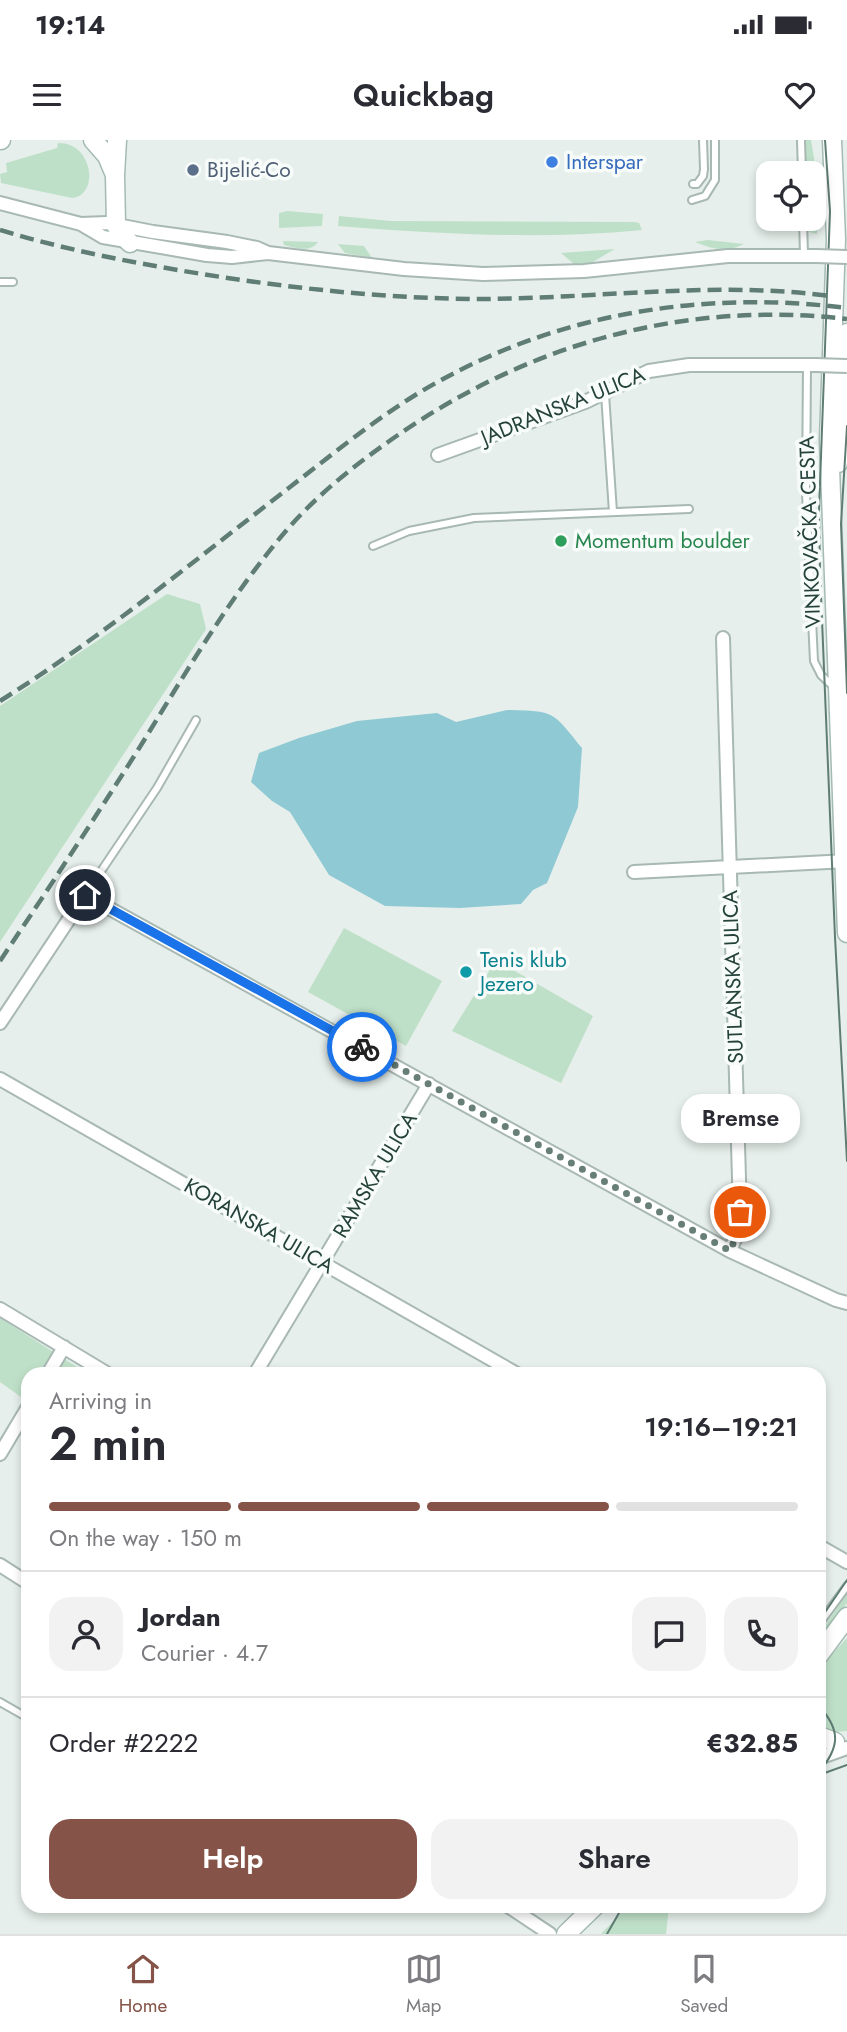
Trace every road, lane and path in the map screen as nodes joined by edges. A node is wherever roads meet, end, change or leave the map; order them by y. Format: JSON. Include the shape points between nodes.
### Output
{"nodes":[{"id":1,"x":93,"y":140,"type":"edge"},
{"id":2,"x":117,"y":140,"type":"edge"},
{"id":3,"x":703,"y":140,"type":"edge"},
{"id":4,"x":715,"y":140,"type":"edge"},
{"id":5,"x":801,"y":140,"type":"edge"},
{"id":6,"x":832,"y":140,"type":"edge"},
{"id":7,"x":841,"y":140,"type":"edge"},
{"id":8,"x":802,"y":161,"type":"edge"},
{"id":9,"x":847,"y":174,"type":"edge"},
{"id":10,"x":115,"y":175,"type":"junction"},
{"id":11,"x":693,"y":184,"type":"dead end"},
{"id":12,"x":692,"y":200,"type":"dead end"},
{"id":13,"x":0,"y":204,"type":"edge"},
{"id":14,"x":81,"y":224,"type":"junction"},
{"id":15,"x":116,"y":225,"type":"junction"},
{"id":16,"x":805,"y":231,"type":"edge"},
{"id":17,"x":130,"y":243,"type":"junction"},
{"id":18,"x":268,"y":253,"type":"junction"},
{"id":19,"x":810,"y":256,"type":"junction"},
{"id":20,"x":847,"y":257,"type":"edge"},
{"id":21,"x":0,"y":282,"type":"edge"},
{"id":22,"x":13,"y":282,"type":"dead end"},
{"id":23,"x":847,"y":333,"type":"edge"},
{"id":24,"x":811,"y":365,"type":"junction"},
{"id":25,"x":847,"y":366,"type":"edge"},
{"id":26,"x":605,"y":392,"type":"junction"},
{"id":27,"x":438,"y":455,"type":"dead end"},
{"id":28,"x":832,"y":504,"type":"junction"},
{"id":29,"x":689,"y":509,"type":"dead end"},
{"id":30,"x":613,"y":512,"type":"junction"},
{"id":31,"x":373,"y":546,"type":"dead end"},
{"id":32,"x":723,"y":638,"type":"dead end"},
{"id":33,"x":836,"y":689,"type":"junction"},
{"id":34,"x":196,"y":720,"type":"dead end"},
{"id":35,"x":845,"y":861,"type":"edge"},
{"id":36,"x":730,"y":869,"type":"junction"},
{"id":37,"x":634,"y":872,"type":"dead end"},
{"id":38,"x":85,"y":895,"type":"junction"},
{"id":39,"x":847,"y":933,"type":"edge"},
{"id":40,"x":0,"y":1023,"type":"edge"},
{"id":41,"x":0,"y":1079,"type":"edge"},
{"id":42,"x":429,"y":1084,"type":"junction"},
{"id":43,"x":730,"y":1251,"type":"junction"},
{"id":44,"x":322,"y":1262,"type":"junction"},
{"id":45,"x":847,"y":1303,"type":"edge"},
{"id":46,"x":0,"y":1309,"type":"edge"},
{"id":47,"x":64,"y":1348,"type":"junction"},
{"id":48,"x":52,"y":1367,"type":"edge"},
{"id":49,"x":96,"y":1367,"type":"edge"},
{"id":50,"x":259,"y":1367,"type":"edge"},
{"id":51,"x":505,"y":1367,"type":"edge"},
{"id":52,"x":21,"y":1419,"type":"edge"},
{"id":53,"x":0,"y":1454,"type":"edge"},
{"id":54,"x":826,"y":1550,"type":"edge"},
{"id":55,"x":847,"y":1562,"type":"edge"},
{"id":56,"x":0,"y":1565,"type":"edge"},
{"id":57,"x":21,"y":1578,"type":"edge"},
{"id":58,"x":847,"y":1586,"type":"edge"},
{"id":59,"x":826,"y":1614,"type":"edge"},
{"id":60,"x":847,"y":1617,"type":"edge"},
{"id":61,"x":826,"y":1646,"type":"edge"},
{"id":62,"x":0,"y":1702,"type":"edge"},
{"id":63,"x":21,"y":1714,"type":"edge"},
{"id":64,"x":518,"y":1913,"type":"edge"},
{"id":65,"x":588,"y":1913,"type":"edge"},
{"id":66,"x":550,"y":1934,"type":"edge"},
{"id":67,"x":566,"y":1934,"type":"edge"}],
"edges":[{"from":1,"to":10,"type":"main road"},
{"from":2,"to":10,"type":"main road"},
{"from":3,"to":11,"type":"lane","via":[[703,176]]},
{"from":4,"to":12,"type":"lane","via":[[715,180],[705,196]]},
{"from":5,"to":8,"type":"lane"},
{"from":6,"to":28,"type":"main road","name":"VINKOVAČKA CESTA","via":[[836,216],[829,421]]},
{"from":7,"to":9,"type":"main road"},
{"from":10,"to":15,"type":"main road"},
{"from":13,"to":14,"type":"street"},
{"from":14,"to":15,"type":"street"},
{"from":14,"to":17,"type":"street","via":[[97,235]]},
{"from":15,"to":17,"type":"main road"},
{"from":15,"to":18,"type":"street","via":[[243,244]]},
{"from":16,"to":19,"type":"lane"},
{"from":17,"to":18,"type":"street","via":[[232,257]]},
{"from":18,"to":19,"type":"street","via":[[483,274],[584,271],[758,255]]},
{"from":19,"to":20,"type":"street","bridge":true},
{"from":21,"to":22,"type":"lane"},
{"from":23,"to":28,"type":"main road","name":"VINKOVAČKA CESTA","via":[[841,442]]},
{"from":24,"to":25,"type":"street","name":"JADRANSKA ULICA","bridge":true},
{"from":24,"to":26,"type":"street","name":"JADRANSKA ULICA","via":[[676,367],[649,371]]},
{"from":24,"to":33,"type":"lane","name":"VINKOVAČKA CESTA","via":[[806,493],[814,661]]},
{"from":26,"to":27,"type":"street","name":"JADRANSKA ULICA"},
{"from":26,"to":30,"type":"lane"},
{"from":28,"to":33,"type":"main road","name":"VINKOVAČKA CESTA"},
{"from":29,"to":30,"type":"lane"},
{"from":30,"to":31,"type":"lane","via":[[474,518],[409,531]]},
{"from":32,"to":36,"type":"street","name":"SUTLANSKA ULICA"},
{"from":33,"to":35,"type":"main road","name":"VINKOVAČKA CESTA"},
{"from":34,"to":38,"type":"lane"},
{"from":35,"to":36,"type":"street","name":"SUTLANSKA ULICA"},
{"from":35,"to":39,"type":"main road","name":"VINKOVAČKA CESTA"},
{"from":36,"to":37,"type":"street","name":"SUTLANSKA ULICA"},
{"from":36,"to":43,"type":"street","name":"SUTLANSKA ULICA","via":[[740,1212]]},
{"from":38,"to":40,"type":"street"},
{"from":38,"to":42,"type":"street"},
{"from":41,"to":44,"type":"street","name":"KORANSKA ULICA"},
{"from":42,"to":43,"type":"street"},
{"from":42,"to":44,"type":"street","name":"RAMSKA ULICA"},
{"from":43,"to":45,"type":"street"},
{"from":44,"to":50,"type":"street","name":"RAMSKA ULICA"},
{"from":44,"to":51,"type":"street","name":"KORANSKA ULICA"},
{"from":46,"to":47,"type":"street"},
{"from":47,"to":48,"type":"street"},
{"from":47,"to":49,"type":"street"},
{"from":52,"to":53,"type":"street"},
{"from":54,"to":55,"type":"street"},
{"from":56,"to":57,"type":"street"},
{"from":58,"to":59,"type":"lane"},
{"from":60,"to":61,"type":"main road"},
{"from":62,"to":63,"type":"lane"},
{"from":64,"to":66,"type":"street"},
{"from":65,"to":67,"type":"main road"}]}
